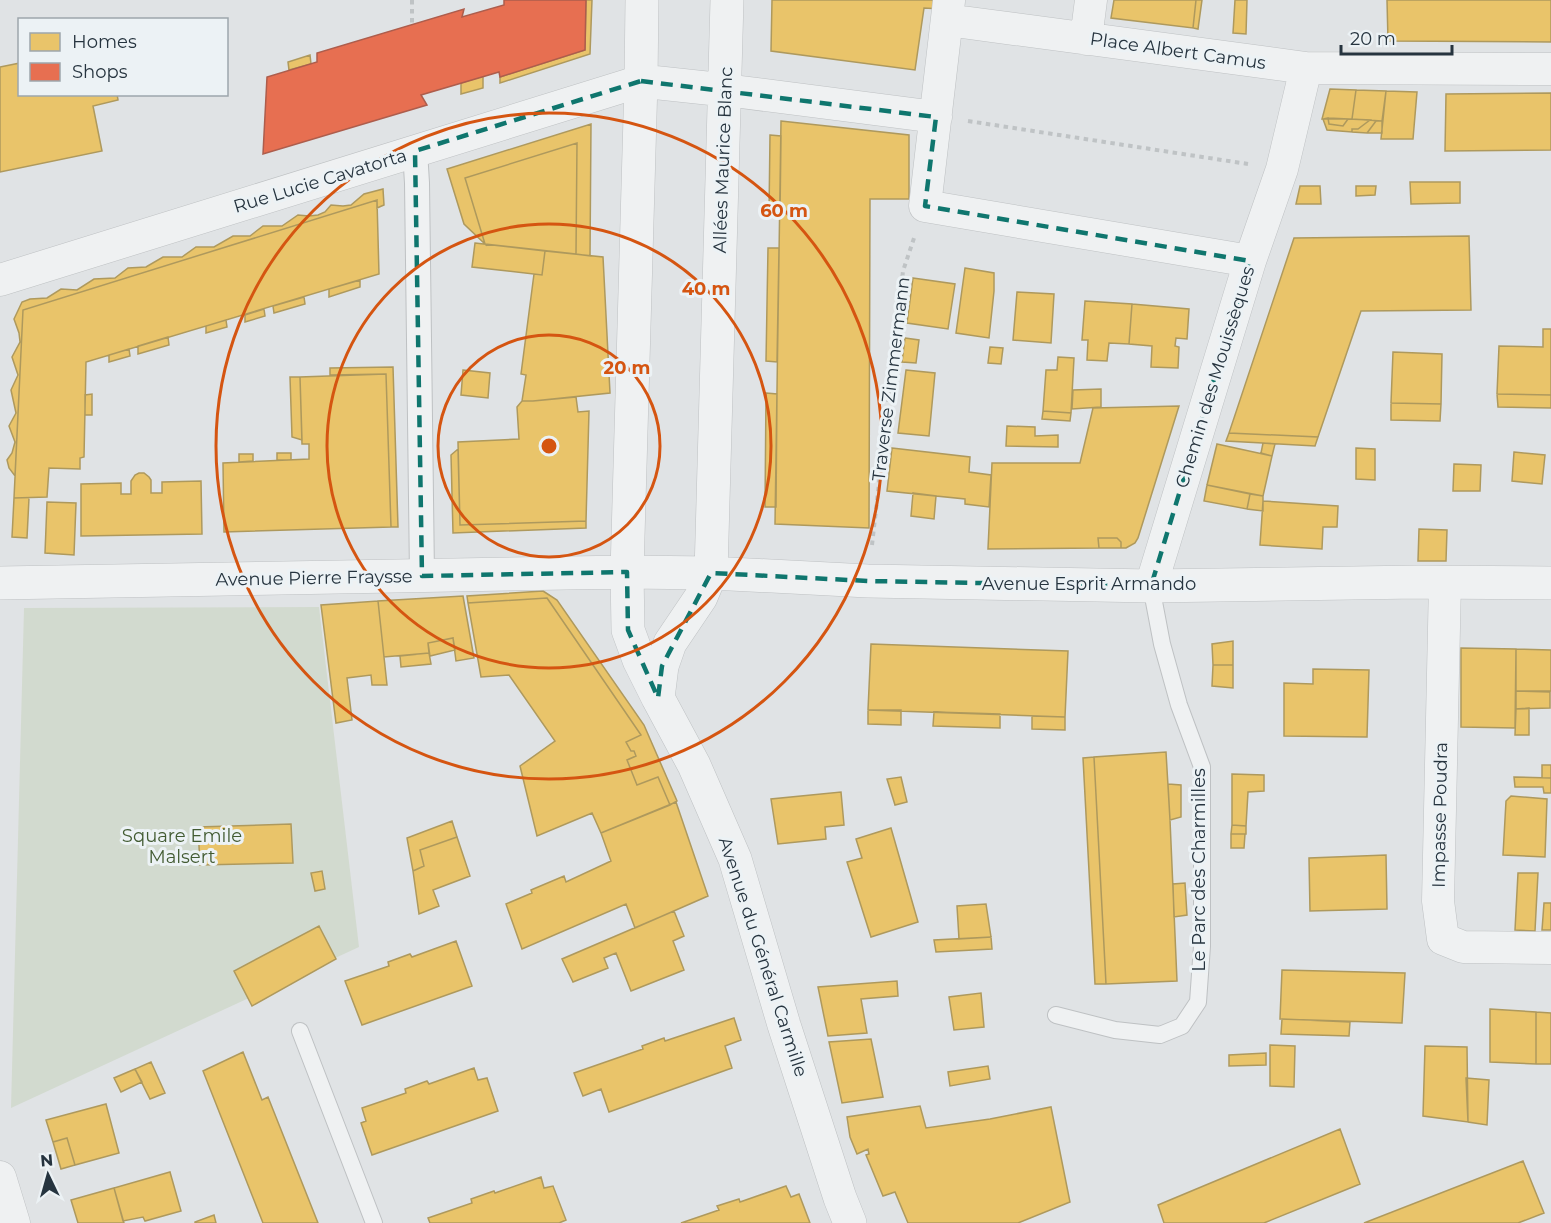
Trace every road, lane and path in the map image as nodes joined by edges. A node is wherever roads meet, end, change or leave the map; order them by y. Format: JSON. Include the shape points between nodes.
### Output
{"nodes":[{"id":1,"x":412,"y":0,"type":"edge"},
{"id":2,"x":642,"y":0,"type":"edge"},
{"id":3,"x":727,"y":0,"type":"edge"},
{"id":4,"x":1091,"y":0,"type":"edge"},
{"id":5,"x":948,"y":10,"type":"edge"},
{"id":6,"x":412,"y":24,"type":"dead end"},
{"id":7,"x":1086,"y":39,"type":"junction"},
{"id":8,"x":1306,"y":68,"type":"junction"},
{"id":9,"x":1551,"y":69,"type":"edge"},
{"id":10,"x":641,"y":81,"type":"junction"},
{"id":11,"x":725,"y":90,"type":"junction"},
{"id":12,"x":936,"y":117,"type":"junction"},
{"id":13,"x":416,"y":151,"type":"junction"},
{"id":14,"x":1282,"y":169,"type":"junction"},
{"id":15,"x":925,"y":206,"type":"junction"},
{"id":16,"x":1250,"y":261,"type":"junction"},
{"id":17,"x":0,"y":280,"type":"edge"},
{"id":18,"x":627,"y":572,"type":"junction"},
{"id":19,"x":711,"y":573,"type":"junction"},
{"id":20,"x":422,"y":576,"type":"junction"},
{"id":21,"x":868,"y":581,"type":"junction"},
{"id":22,"x":1445,"y":582,"type":"junction"},
{"id":23,"x":0,"y":583,"type":"edge"},
{"id":24,"x":1551,"y":583,"type":"edge"},
{"id":25,"x":1152,"y":586,"type":"junction"},
{"id":26,"x":657,"y":698,"type":"junction"},
{"id":27,"x":1551,"y":948,"type":"edge"},
{"id":28,"x":1056,"y":1015,"type":"dead end"},
{"id":29,"x":300,"y":1031,"type":"dead end"},
{"id":30,"x":0,"y":1177,"type":"edge"},
{"id":31,"x":14,"y":1223,"type":"edge"},
{"id":32,"x":374,"y":1223,"type":"edge"},
{"id":33,"x":850,"y":1223,"type":"edge"}],
"edges":[{"from":1,"to":6,"type":"path"},
{"from":2,"to":10,"type":"street"},
{"from":3,"to":11,"type":"street","name":"Allées Maurice Blanc"},
{"from":4,"to":7,"type":"street"},
{"from":5,"to":7,"type":"street","name":"Place Albert Camus"},
{"from":5,"to":12,"type":"street"},
{"from":7,"to":8,"type":"street","name":"Place Albert Camus"},
{"from":8,"to":9,"type":"street","name":"Place Albert Camus"},
{"from":8,"to":14,"type":"street"},
{"from":10,"to":11,"type":"street"},
{"from":10,"to":13,"type":"street","name":"Rue Lucie Cavatorta"},
{"from":10,"to":18,"type":"street"},
{"from":11,"to":12,"type":"street"},
{"from":11,"to":19,"type":"street","name":"Allées Maurice Blanc"},
{"from":12,"to":14,"type":"path"},
{"from":12,"to":15,"type":"street"},
{"from":13,"to":17,"type":"street","name":"Rue Lucie Cavatorta"},
{"from":13,"to":20,"type":"street"},
{"from":14,"to":16,"type":"street","name":"Chemin des Mouissèques"},
{"from":15,"to":16,"type":"street"},
{"from":15,"to":21,"type":"path","name":"Traverse Zimmermann","via":[[903,271]]},
{"from":16,"to":25,"type":"street","name":"Chemin des Mouissèques"},
{"from":18,"to":19,"type":"street","name":"Avenue Esprit Armando"},
{"from":18,"to":20,"type":"street","name":"Avenue Pierre Fraysse"},
{"from":18,"to":26,"type":"street","name":"Avenue du Général Carmille","via":[[628,630]]},
{"from":19,"to":21,"type":"street","name":"Avenue Esprit Armando"},
{"from":19,"to":26,"type":"street","via":[[701,597],[670,643]]},
{"from":20,"to":23,"type":"street","name":"Avenue Pierre Fraysse"},
{"from":21,"to":25,"type":"street","name":"Avenue Esprit Armando"},
{"from":22,"to":24,"type":"street","name":"Avenue Esprit Armando"},
{"from":22,"to":25,"type":"street","name":"Avenue Esprit Armando"},
{"from":22,"to":27,"type":"street","name":"Impasse Poudra","via":[[1438,901],[1443,939],[1463,947]]},
{"from":25,"to":28,"type":"lane","name":"Le Parc des Charmilles","via":[[1162,644],[1202,767],[1202,946],[1198,1002],[1182,1026],[1160,1035],[1115,1030]]},
{"from":26,"to":33,"type":"street","name":"Avenue du Général Carmille","via":[[694,765],[735,859],[784,1025]]},
{"from":29,"to":32,"type":"lane"},
{"from":30,"to":31,"type":"street"}]}
